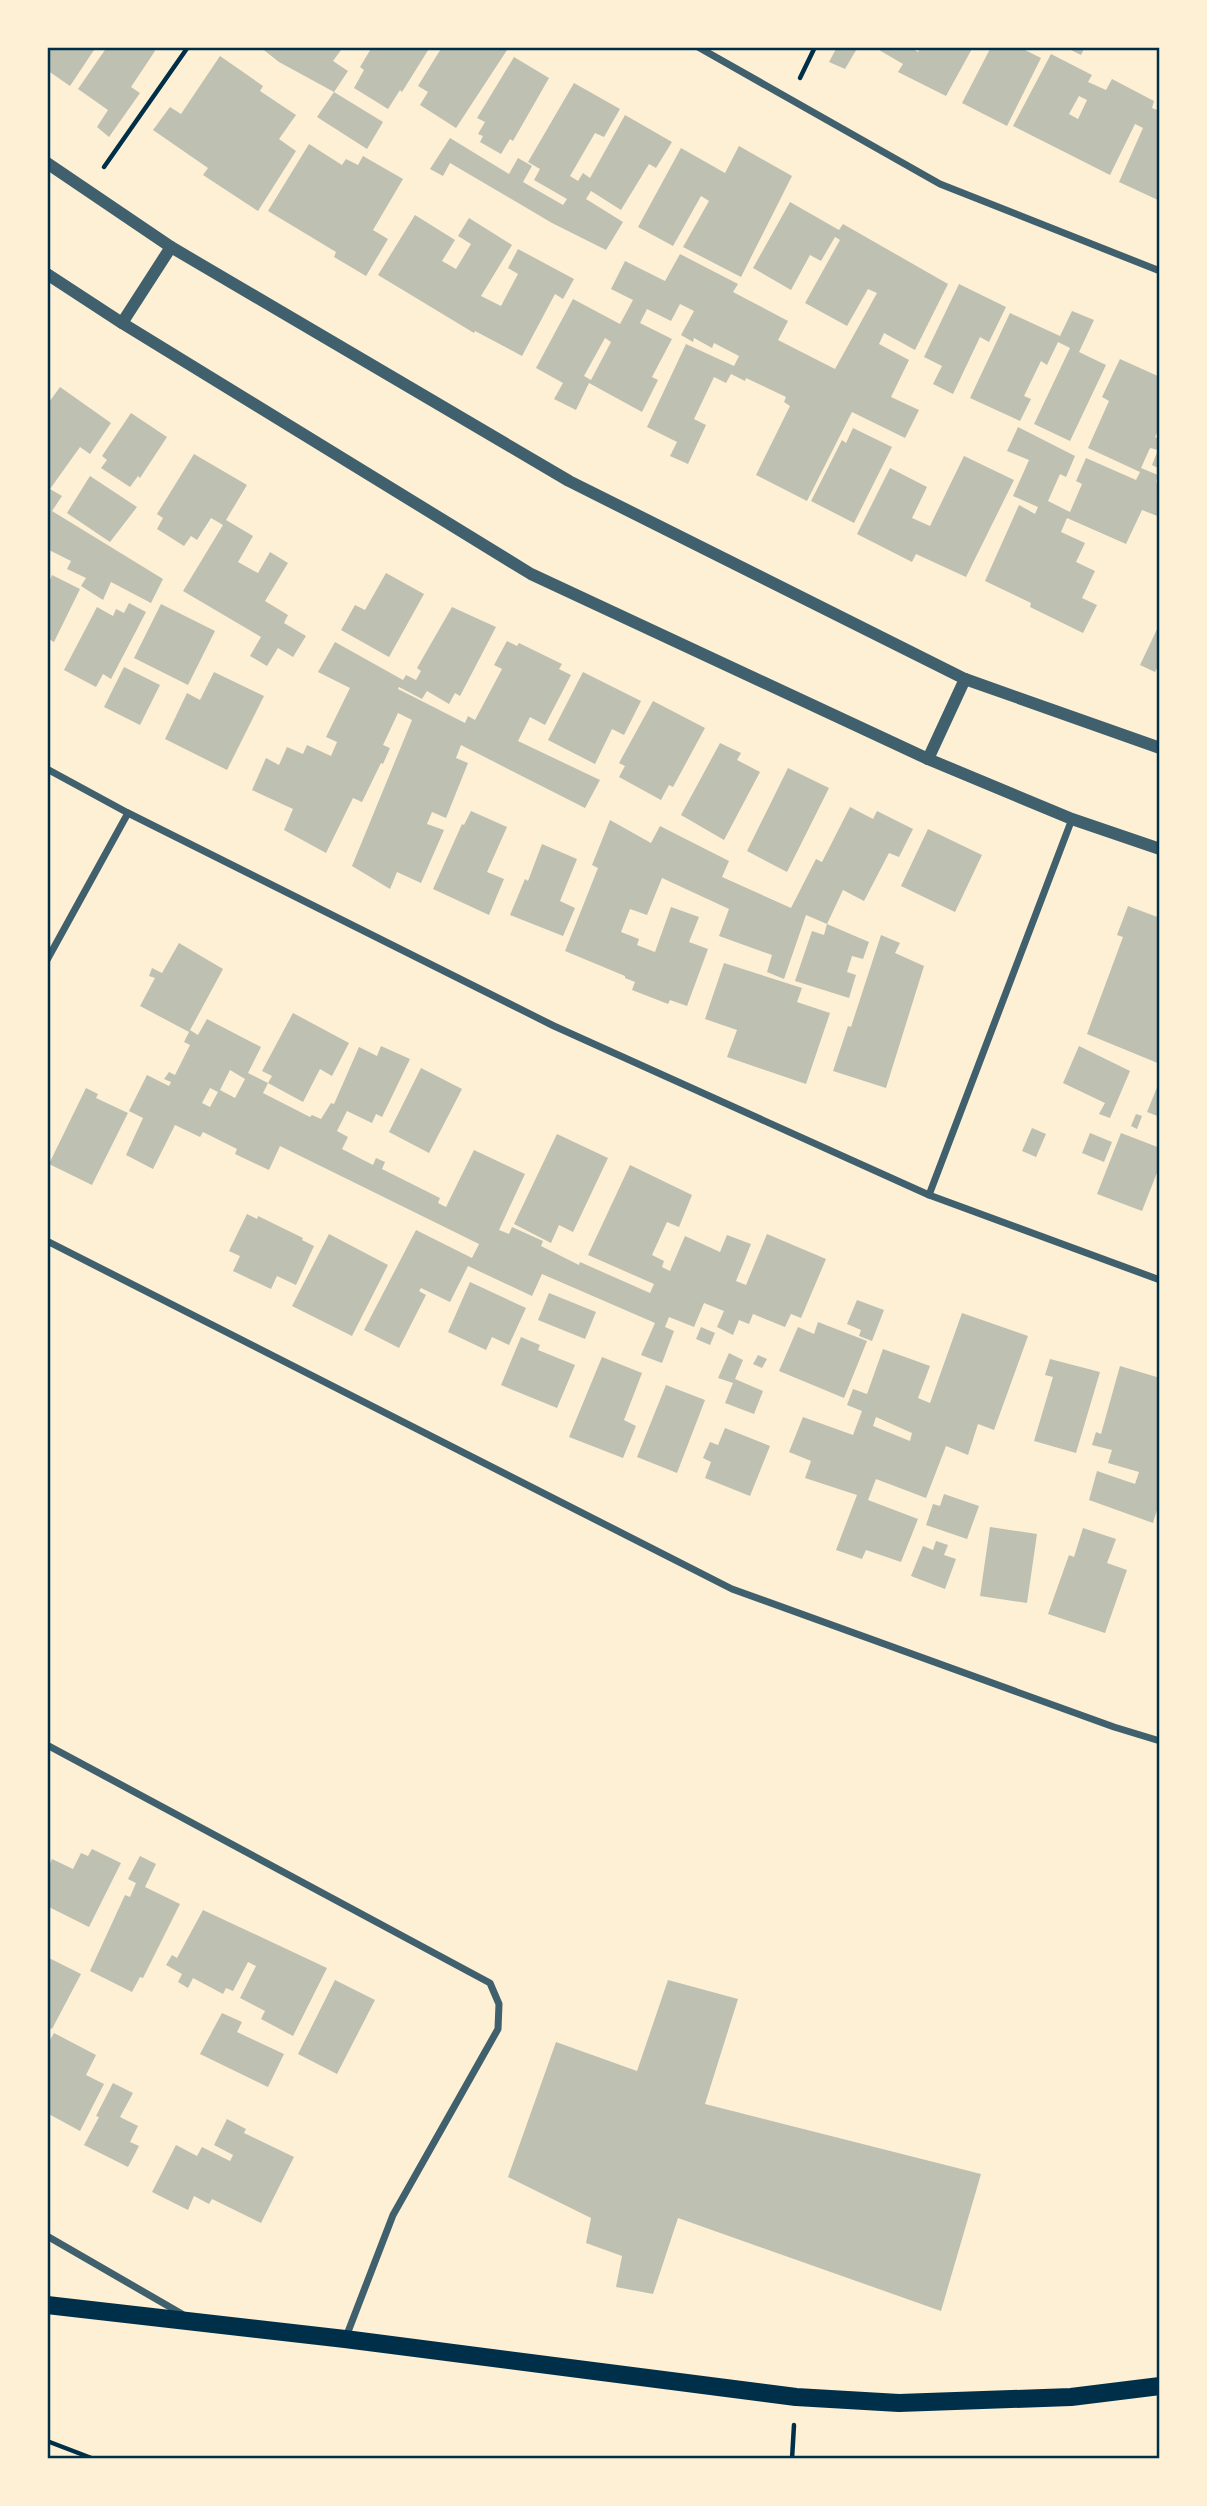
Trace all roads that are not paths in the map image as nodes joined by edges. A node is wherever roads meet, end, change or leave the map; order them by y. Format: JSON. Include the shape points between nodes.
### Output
{"nodes":[{"id":1,"x":698,"y":47,"type":"edge"},
{"id":2,"x":47,"y":163,"type":"edge"},
{"id":3,"x":171,"y":247,"type":"junction"},
{"id":4,"x":1160,"y":271,"type":"edge"},
{"id":5,"x":47,"y":274,"type":"edge"},
{"id":6,"x":122,"y":323,"type":"junction"},
{"id":7,"x":965,"y":679,"type":"junction"},
{"id":8,"x":1160,"y":748,"type":"edge"},
{"id":9,"x":928,"y":759,"type":"junction"},
{"id":10,"x":47,"y":769,"type":"edge"},
{"id":11,"x":128,"y":813,"type":"junction"},
{"id":12,"x":1072,"y":818,"type":"junction"},
{"id":13,"x":1160,"y":849,"type":"edge"},
{"id":14,"x":47,"y":960,"type":"edge"},
{"id":15,"x":929,"y":1195,"type":"junction"},
{"id":16,"x":47,"y":1241,"type":"edge"},
{"id":17,"x":1160,"y":1280,"type":"edge"},
{"id":18,"x":1160,"y":1741,"type":"edge"},
{"id":19,"x":47,"y":1745,"type":"edge"},
{"id":20,"x":47,"y":2236,"type":"edge"},
{"id":21,"x":47,"y":2305,"type":"edge"},
{"id":22,"x":195,"y":2322,"type":"junction"},
{"id":23,"x":345,"y":2339,"type":"junction"},
{"id":24,"x":1160,"y":2386,"type":"edge"}],
"edges":[{"from":1,"to":4,"type":"street","via":[[940,184]]},
{"from":2,"to":3,"type":"street"},
{"from":3,"to":6,"type":"street"},
{"from":3,"to":7,"type":"street","via":[[569,481]]},
{"from":5,"to":6,"type":"street"},
{"from":6,"to":9,"type":"street","via":[[531,574]]},
{"from":7,"to":8,"type":"street"},
{"from":7,"to":9,"type":"street"},
{"from":9,"to":12,"type":"street"},
{"from":10,"to":11,"type":"street"},
{"from":11,"to":14,"type":"street"},
{"from":11,"to":15,"type":"street","via":[[554,1026]]},
{"from":12,"to":13,"type":"street"},
{"from":12,"to":15,"type":"street"},
{"from":15,"to":17,"type":"street"},
{"from":16,"to":18,"type":"street","via":[[732,1589]]},
{"from":19,"to":23,"type":"street","via":[[490,1983],[499,2004],[498,2029],[393,2215]]},
{"from":20,"to":22,"type":"street"},
{"from":21,"to":22,"type":"main road"},
{"from":22,"to":23,"type":"main road"},
{"from":23,"to":24,"type":"main road","via":[[796,2397],[899,2403],[1071,2397]]}]}
